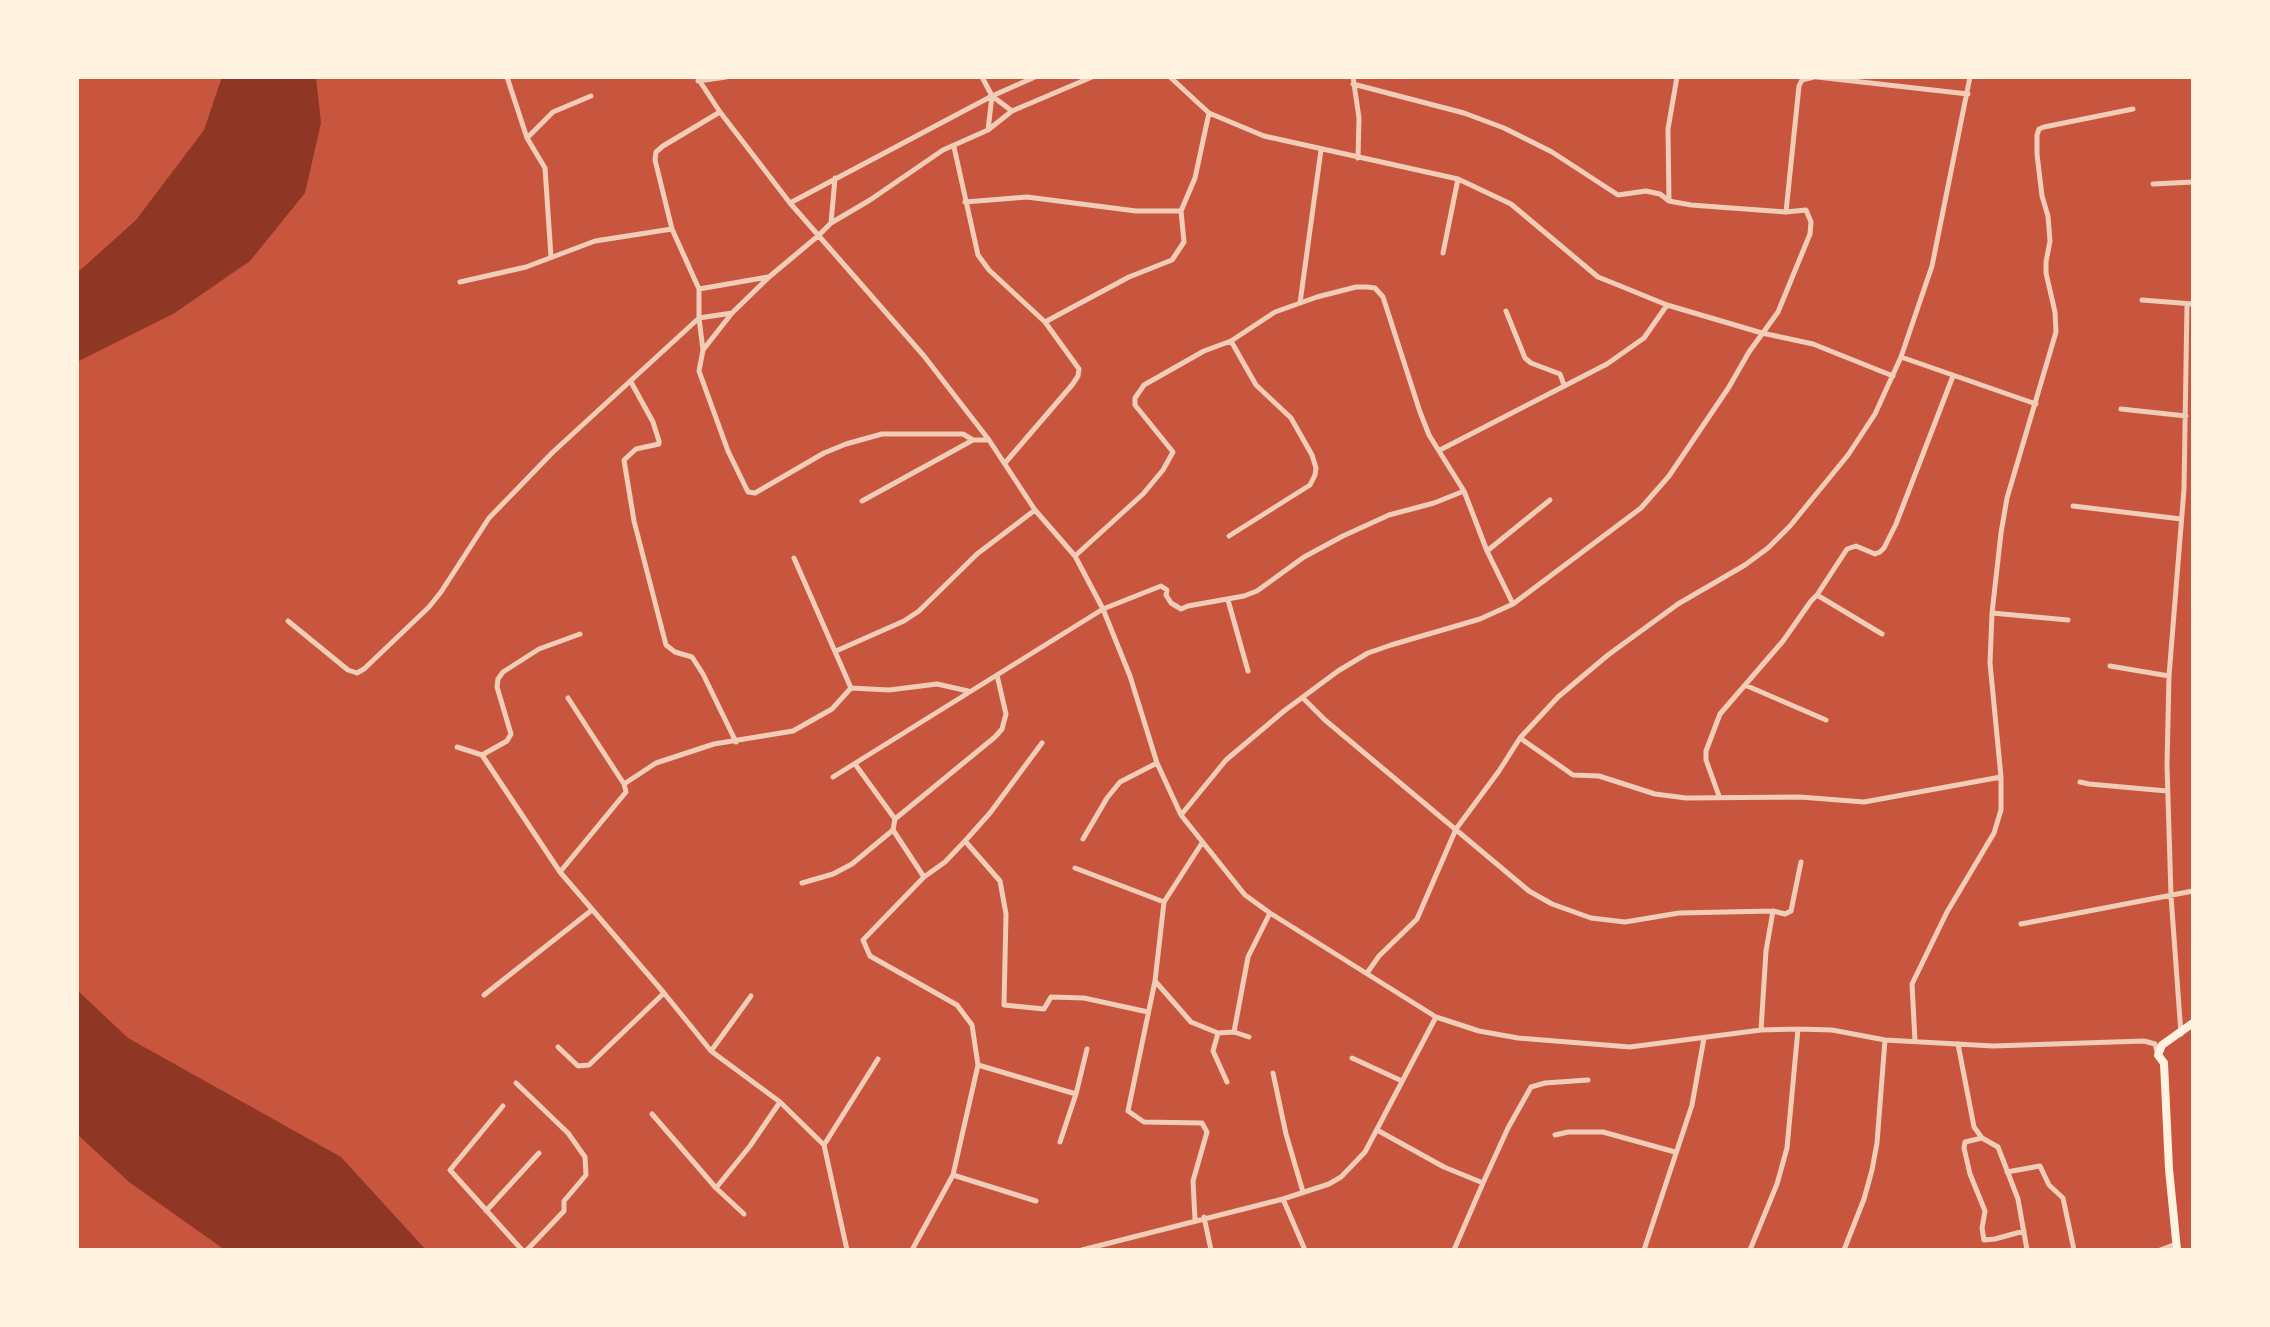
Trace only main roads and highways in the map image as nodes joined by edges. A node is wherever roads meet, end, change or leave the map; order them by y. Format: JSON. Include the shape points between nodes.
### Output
{"nodes":[{"id":1,"x":2193,"y":1023,"type":"edge"},
{"id":2,"x":2176,"y":1247,"type":"edge"}],
"edges":[{"from":1,"to":2,"type":"main road","via":[[2162,1045],[2158,1055],[2164,1063]]}]}
